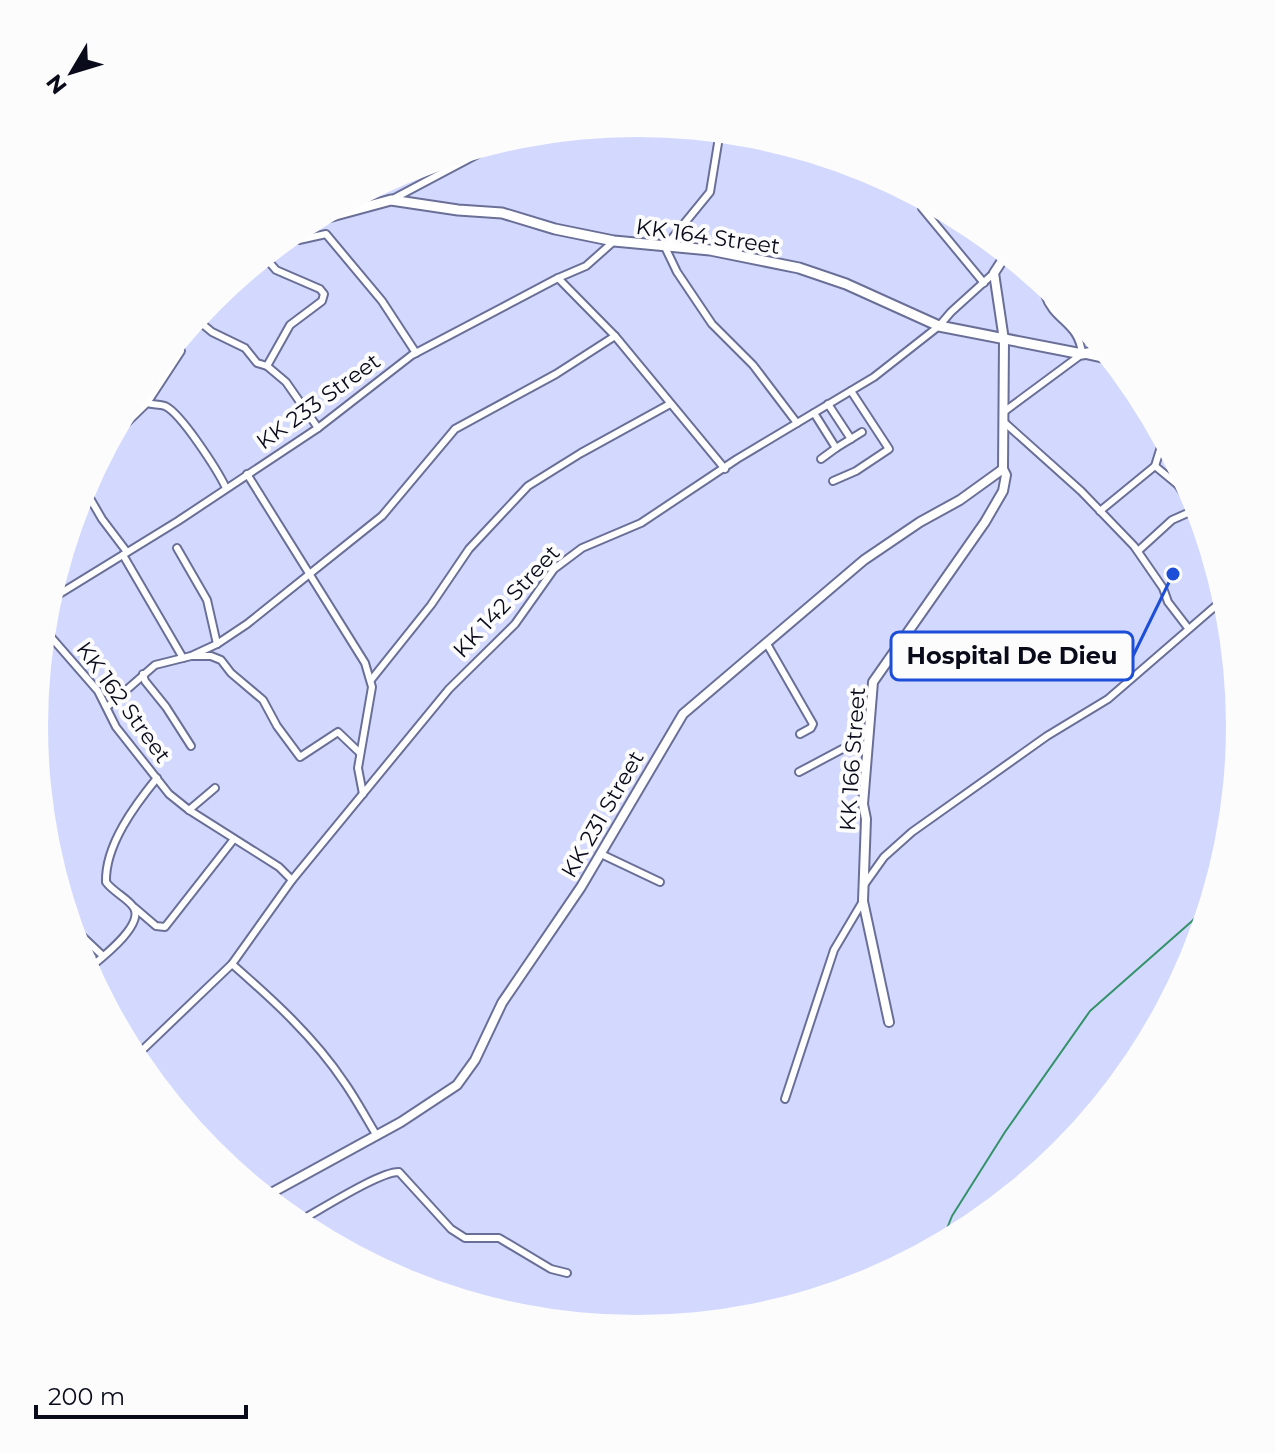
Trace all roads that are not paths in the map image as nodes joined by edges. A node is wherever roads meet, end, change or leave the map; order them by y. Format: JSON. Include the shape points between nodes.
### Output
{"nodes":[{"id":1,"x":718,"y":143,"type":"edge"},
{"id":2,"x":456,"y":166,"type":"edge"},
{"id":3,"x":391,"y":200,"type":"junction"},
{"id":4,"x":355,"y":210,"type":"edge"},
{"id":5,"x":926,"y":213,"type":"edge"},
{"id":6,"x":307,"y":238,"type":"edge"},
{"id":7,"x":614,"y":241,"type":"junction"},
{"id":8,"x":665,"y":247,"type":"junction"},
{"id":9,"x":1001,"y":263,"type":"edge"},
{"id":10,"x":272,"y":265,"type":"edge"},
{"id":11,"x":994,"y":273,"type":"junction"},
{"id":12,"x":558,"y":278,"type":"junction"},
{"id":13,"x":984,"y":283,"type":"junction"},
{"id":14,"x":1049,"y":305,"type":"edge"},
{"id":15,"x":205,"y":326,"type":"edge"},
{"id":16,"x":939,"y":326,"type":"junction"},
{"id":17,"x":615,"y":336,"type":"junction"},
{"id":18,"x":1004,"y":340,"type":"junction"},
{"id":19,"x":1092,"y":352,"type":"edge"},
{"id":20,"x":416,"y":353,"type":"junction"},
{"id":21,"x":1082,"y":354,"type":"junction"},
{"id":22,"x":1096,"y":357,"type":"edge"},
{"id":23,"x":267,"y":366,"type":"junction"},
{"id":24,"x":169,"y":369,"type":"edge"},
{"id":25,"x":851,"y":391,"type":"junction"},
{"id":26,"x":147,"y":403,"type":"junction"},
{"id":27,"x":670,"y":404,"type":"junction"},
{"id":28,"x":828,"y":404,"type":"junction"},
{"id":29,"x":141,"y":409,"type":"edge"},
{"id":30,"x":1005,"y":411,"type":"junction"},
{"id":31,"x":814,"y":413,"type":"junction"},
{"id":32,"x":797,"y":423,"type":"junction"},
{"id":33,"x":1005,"y":423,"type":"junction"},
{"id":34,"x":318,"y":428,"type":"junction"},
{"id":35,"x":862,"y":432,"type":"dead end"},
{"id":36,"x":851,"y":439,"type":"junction"},
{"id":37,"x":836,"y":448,"type":"junction"},
{"id":38,"x":1159,"y":453,"type":"edge"},
{"id":39,"x":821,"y":459,"type":"dead end"},
{"id":40,"x":1155,"y":466,"type":"junction"},
{"id":41,"x":725,"y":469,"type":"junction"},
{"id":42,"x":1003,"y":469,"type":"junction"},
{"id":43,"x":247,"y":474,"type":"junction"},
{"id":44,"x":833,"y":481,"type":"dead end"},
{"id":45,"x":1173,"y":481,"type":"edge"},
{"id":46,"x":226,"y":488,"type":"junction"},
{"id":47,"x":92,"y":502,"type":"edge"},
{"id":48,"x":1100,"y":511,"type":"junction"},
{"id":49,"x":1187,"y":513,"type":"edge"},
{"id":50,"x":177,"y":548,"type":"dead end"},
{"id":51,"x":1138,"y":551,"type":"junction"},
{"id":52,"x":125,"y":554,"type":"junction"},
{"id":53,"x":311,"y":574,"type":"junction"},
{"id":54,"x":64,"y":591,"type":"edge"},
{"id":55,"x":1215,"y":606,"type":"edge"},
{"id":56,"x":1188,"y":628,"type":"junction"},
{"id":57,"x":54,"y":640,"type":"edge"},
{"id":58,"x":217,"y":644,"type":"junction"},
{"id":59,"x":767,"y":644,"type":"junction"},
{"id":60,"x":187,"y":657,"type":"junction"},
{"id":61,"x":143,"y":674,"type":"junction"},
{"id":62,"x":371,"y":680,"type":"junction"},
{"id":63,"x":107,"y":707,"type":"junction"},
{"id":64,"x":868,"y":731,"type":"junction"},
{"id":65,"x":800,"y":734,"type":"dead end"},
{"id":66,"x":191,"y":746,"type":"dead end"},
{"id":67,"x":360,"y":753,"type":"junction"},
{"id":68,"x":799,"y":772,"type":"dead end"},
{"id":69,"x":157,"y":778,"type":"junction"},
{"id":70,"x":215,"y":788,"type":"dead end"},
{"id":71,"x":363,"y":794,"type":"junction"},
{"id":72,"x":189,"y":810,"type":"junction"},
{"id":73,"x":234,"y":839,"type":"junction"},
{"id":74,"x":601,"y":854,"type":"junction"},
{"id":75,"x":292,"y":880,"type":"junction"},
{"id":76,"x":660,"y":882,"type":"dead end"},
{"id":77,"x":864,"y":885,"type":"junction"},
{"id":78,"x":863,"y":901,"type":"junction"},
{"id":79,"x":133,"y":906,"type":"junction"},
{"id":80,"x":90,"y":944,"type":"edge"},
{"id":81,"x":103,"y":956,"type":"junction"},
{"id":82,"x":97,"y":961,"type":"edge"},
{"id":83,"x":232,"y":964,"type":"junction"},
{"id":84,"x":889,"y":1022,"type":"dead end"},
{"id":85,"x":144,"y":1049,"type":"edge"},
{"id":86,"x":785,"y":1099,"type":"dead end"},
{"id":87,"x":377,"y":1136,"type":"junction"},
{"id":88,"x":275,"y":1191,"type":"edge"},
{"id":89,"x":309,"y":1216,"type":"edge"},
{"id":90,"x":567,"y":1273,"type":"dead end"}],
"edges":[{"from":1,"to":8,"type":"street","via":[[710,192]]},
{"from":2,"to":3,"type":"street"},
{"from":3,"to":4,"type":"main road"},
{"from":3,"to":7,"type":"main road","name":"KK 164 Street","via":[[502,213]]},
{"from":5,"to":13,"type":"street"},
{"from":6,"to":20,"type":"street","via":[[326,234],[382,301]]},
{"from":7,"to":8,"type":"main road","name":"KK 164 Street"},
{"from":7,"to":12,"type":"street","name":"KK 233 Street","via":[[586,266]]},
{"from":8,"to":16,"type":"main road","name":"KK 164 Street","via":[[710,250],[799,268]]},
{"from":8,"to":32,"type":"street","via":[[712,324],[753,365]]},
{"from":9,"to":11,"type":"street"},
{"from":10,"to":23,"type":"street","via":[[324,294],[290,325]]},
{"from":11,"to":13,"type":"street","name":"KK 142 Street"},
{"from":11,"to":18,"type":"street","name":"KK 166 Street"},
{"from":12,"to":17,"type":"street"},
{"from":12,"to":20,"type":"street","name":"KK 233 Street"},
{"from":13,"to":16,"type":"street","name":"KK 142 Street"},
{"from":14,"to":21,"type":"street","via":[[1080,337]]},
{"from":15,"to":23,"type":"street"},
{"from":16,"to":18,"type":"main road","name":"KK 164 Street"},
{"from":16,"to":25,"type":"street","name":"KK 142 Street"},
{"from":17,"to":27,"type":"street"},
{"from":17,"to":53,"type":"street","via":[[455,429],[382,516]]},
{"from":18,"to":21,"type":"main road","name":"KK 164 Street"},
{"from":18,"to":30,"type":"street","name":"KK 166 Street"},
{"from":19,"to":21,"type":"main road","name":"KK 164 Street"},
{"from":20,"to":34,"type":"street","name":"KK 233 Street"},
{"from":21,"to":22,"type":"street"},
{"from":21,"to":30,"type":"street"},
{"from":23,"to":34,"type":"street","via":[[286,382]]},
{"from":24,"to":26,"type":"street"},
{"from":25,"to":28,"type":"street","name":"KK 142 Street"},
{"from":25,"to":44,"type":"street","via":[[889,449]]},
{"from":26,"to":29,"type":"street"},
{"from":26,"to":46,"type":"street","via":[[168,407],[178,417]]},
{"from":27,"to":41,"type":"street"},
{"from":27,"to":62,"type":"street","via":[[528,486],[469,549]]},
{"from":28,"to":31,"type":"street","name":"KK 142 Street"},
{"from":28,"to":36,"type":"street"},
{"from":30,"to":33,"type":"street","name":"KK 166 Street"},
{"from":31,"to":32,"type":"street","name":"KK 142 Street"},
{"from":31,"to":37,"type":"street"},
{"from":32,"to":41,"type":"street","name":"KK 142 Street"},
{"from":33,"to":42,"type":"street","name":"KK 166 Street"},
{"from":33,"to":48,"type":"street"},
{"from":34,"to":43,"type":"street","name":"KK 233 Street"},
{"from":35,"to":36,"type":"street"},
{"from":36,"to":37,"type":"street"},
{"from":37,"to":39,"type":"street"},
{"from":38,"to":40,"type":"street"},
{"from":40,"to":45,"type":"street"},
{"from":40,"to":48,"type":"street"},
{"from":41,"to":71,"type":"street","name":"KK 142 Street","via":[[641,523],[566,558],[515,624],[449,689]]},
{"from":42,"to":59,"type":"street","name":"KK 231 Street","via":[[864,560]]},
{"from":42,"to":64,"type":"street","name":"KK 166 Street","via":[[1003,491],[985,522],[873,682]]},
{"from":43,"to":46,"type":"street","name":"KK 233 Street"},
{"from":43,"to":53,"type":"street"},
{"from":46,"to":52,"type":"street","name":"KK 233 Street"},
{"from":47,"to":52,"type":"street"},
{"from":48,"to":51,"type":"street"},
{"from":49,"to":51,"type":"street"},
{"from":50,"to":58,"type":"street","via":[[207,600]]},
{"from":51,"to":56,"type":"street"},
{"from":52,"to":54,"type":"street","name":"KK 233 Street"},
{"from":52,"to":60,"type":"street"},
{"from":53,"to":58,"type":"street"},
{"from":53,"to":62,"type":"street"},
{"from":55,"to":56,"type":"street"},
{"from":56,"to":77,"type":"street","via":[[1108,699],[912,832]]},
{"from":57,"to":63,"type":"street","name":"KK 162 Street"},
{"from":58,"to":60,"type":"street"},
{"from":59,"to":65,"type":"street","via":[[813,724]]},
{"from":59,"to":74,"type":"street","name":"KK 231 Street","via":[[683,714]]},
{"from":60,"to":61,"type":"street","via":[[155,665]]},
{"from":60,"to":67,"type":"street","via":[[221,660],[263,700],[300,757],[338,732]]},
{"from":61,"to":63,"type":"street"},
{"from":61,"to":66,"type":"street"},
{"from":62,"to":67,"type":"street"},
{"from":63,"to":69,"type":"street","name":"KK 162 Street","via":[[116,727]]},
{"from":64,"to":68,"type":"street"},
{"from":64,"to":77,"type":"street","name":"KK 166 Street"},
{"from":67,"to":71,"type":"street"},
{"from":69,"to":72,"type":"street","name":"KK 162 Street"},
{"from":69,"to":79,"type":"street","via":[[124,822],[107,867],[106,882]]},
{"from":70,"to":72,"type":"street"},
{"from":71,"to":75,"type":"street","name":"KK 142 Street"},
{"from":72,"to":73,"type":"street","name":"KK 162 Street"},
{"from":73,"to":75,"type":"street","name":"KK 162 Street"},
{"from":73,"to":79,"type":"street","via":[[165,927],[156,926]]},
{"from":74,"to":76,"type":"street"},
{"from":74,"to":87,"type":"street","name":"KK 231 Street","via":[[502,1003],[466,1075],[425,1108]]},
{"from":75,"to":83,"type":"street","name":"KK 142 Street"},
{"from":77,"to":78,"type":"street","name":"KK 166 Street"},
{"from":78,"to":84,"type":"street","name":"KK 166 Street"},
{"from":78,"to":86,"type":"street","via":[[834,950]]},
{"from":79,"to":81,"type":"street","via":[[132,927]]},
{"from":80,"to":81,"type":"street"},
{"from":81,"to":82,"type":"street"},
{"from":83,"to":85,"type":"street","name":"KK 142 Street"},
{"from":83,"to":87,"type":"street","via":[[310,1039]]},
{"from":87,"to":88,"type":"street","name":"KK 231 Street"},
{"from":89,"to":90,"type":"street","via":[[377,1178],[399,1172],[465,1238],[499,1238]]}]}
